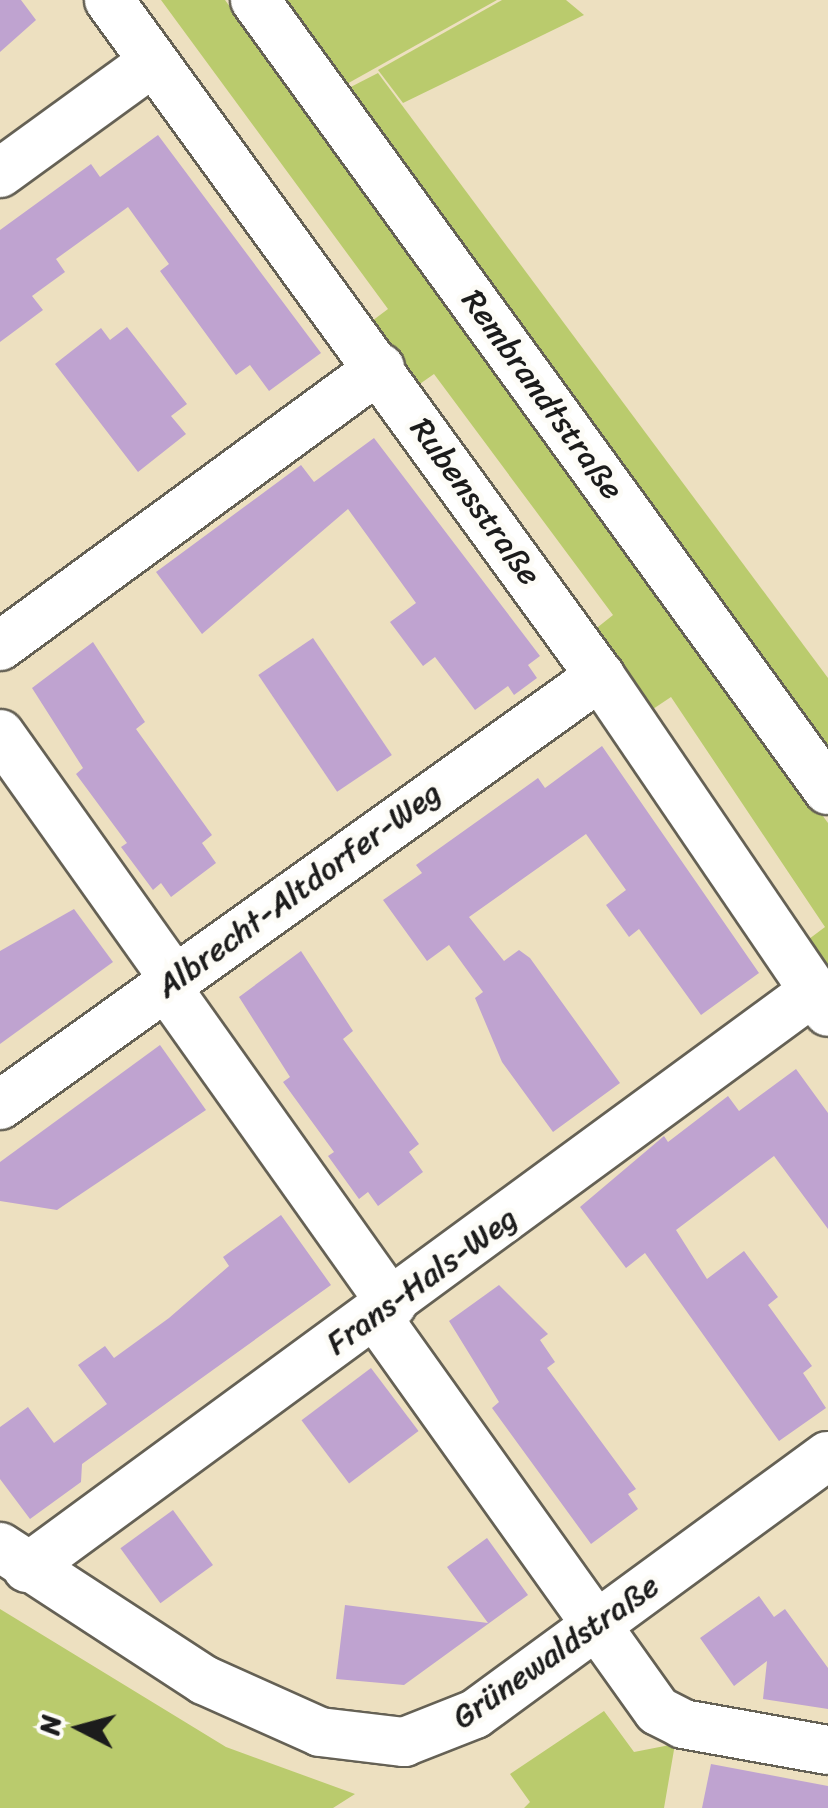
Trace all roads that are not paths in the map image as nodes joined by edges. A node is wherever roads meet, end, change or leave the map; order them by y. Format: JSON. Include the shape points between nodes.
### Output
{"nodes":[{"id":1,"x":109,"y":0,"type":"edge"},
{"id":2,"x":255,"y":0,"type":"edge"},
{"id":3,"x":153,"y":62,"type":"junction"},
{"id":4,"x":0,"y":173,"type":"edge"},
{"id":5,"x":380,"y":368,"type":"junction"},
{"id":6,"x":0,"y":646,"type":"edge"},
{"id":7,"x":600,"y":676,"type":"junction"},
{"id":8,"x":0,"y":734,"type":"edge"},
{"id":9,"x":828,"y":790,"type":"edge"},
{"id":10,"x":170,"y":982,"type":"junction"},
{"id":11,"x":821,"y":1002,"type":"edge"},
{"id":12,"x":0,"y":1105,"type":"edge"},
{"id":13,"x":384,"y":1310,"type":"junction"},
{"id":14,"x":828,"y":1456,"type":"edge"},
{"id":15,"x":14,"y":1557,"type":"edge"},
{"id":16,"x":596,"y":1626,"type":"junction"},
{"id":17,"x":828,"y":1750,"type":"edge"}],
"edges":[{"from":1,"to":3,"type":"street","name":"Rubensstraße"},
{"from":2,"to":9,"type":"street","name":"Rembrandtstraße"},
{"from":3,"to":4,"type":"street"},
{"from":3,"to":5,"type":"street","name":"Rubensstraße"},
{"from":5,"to":6,"type":"street"},
{"from":5,"to":7,"type":"street","name":"Rubensstraße"},
{"from":7,"to":10,"type":"street","name":"Albrecht-Altdorfer-Weg"},
{"from":7,"to":11,"type":"street","name":"Rubensstraße"},
{"from":8,"to":10,"type":"street"},
{"from":10,"to":12,"type":"street","name":"Albrecht-Altdorfer-Weg"},
{"from":10,"to":13,"type":"street"},
{"from":11,"to":13,"type":"street","name":"Frans-Hals-Weg"},
{"from":13,"to":15,"type":"street","name":"Frans-Hals-Weg"},
{"from":13,"to":16,"type":"street"},
{"from":14,"to":16,"type":"street","name":"Grünewaldstraße"},
{"from":15,"to":16,"type":"street","name":"Grünewaldstraße","via":[[204,1680],[303,1726],[374,1743],[452,1728]]},
{"from":16,"to":17,"type":"street","via":[[658,1711]]}]}
